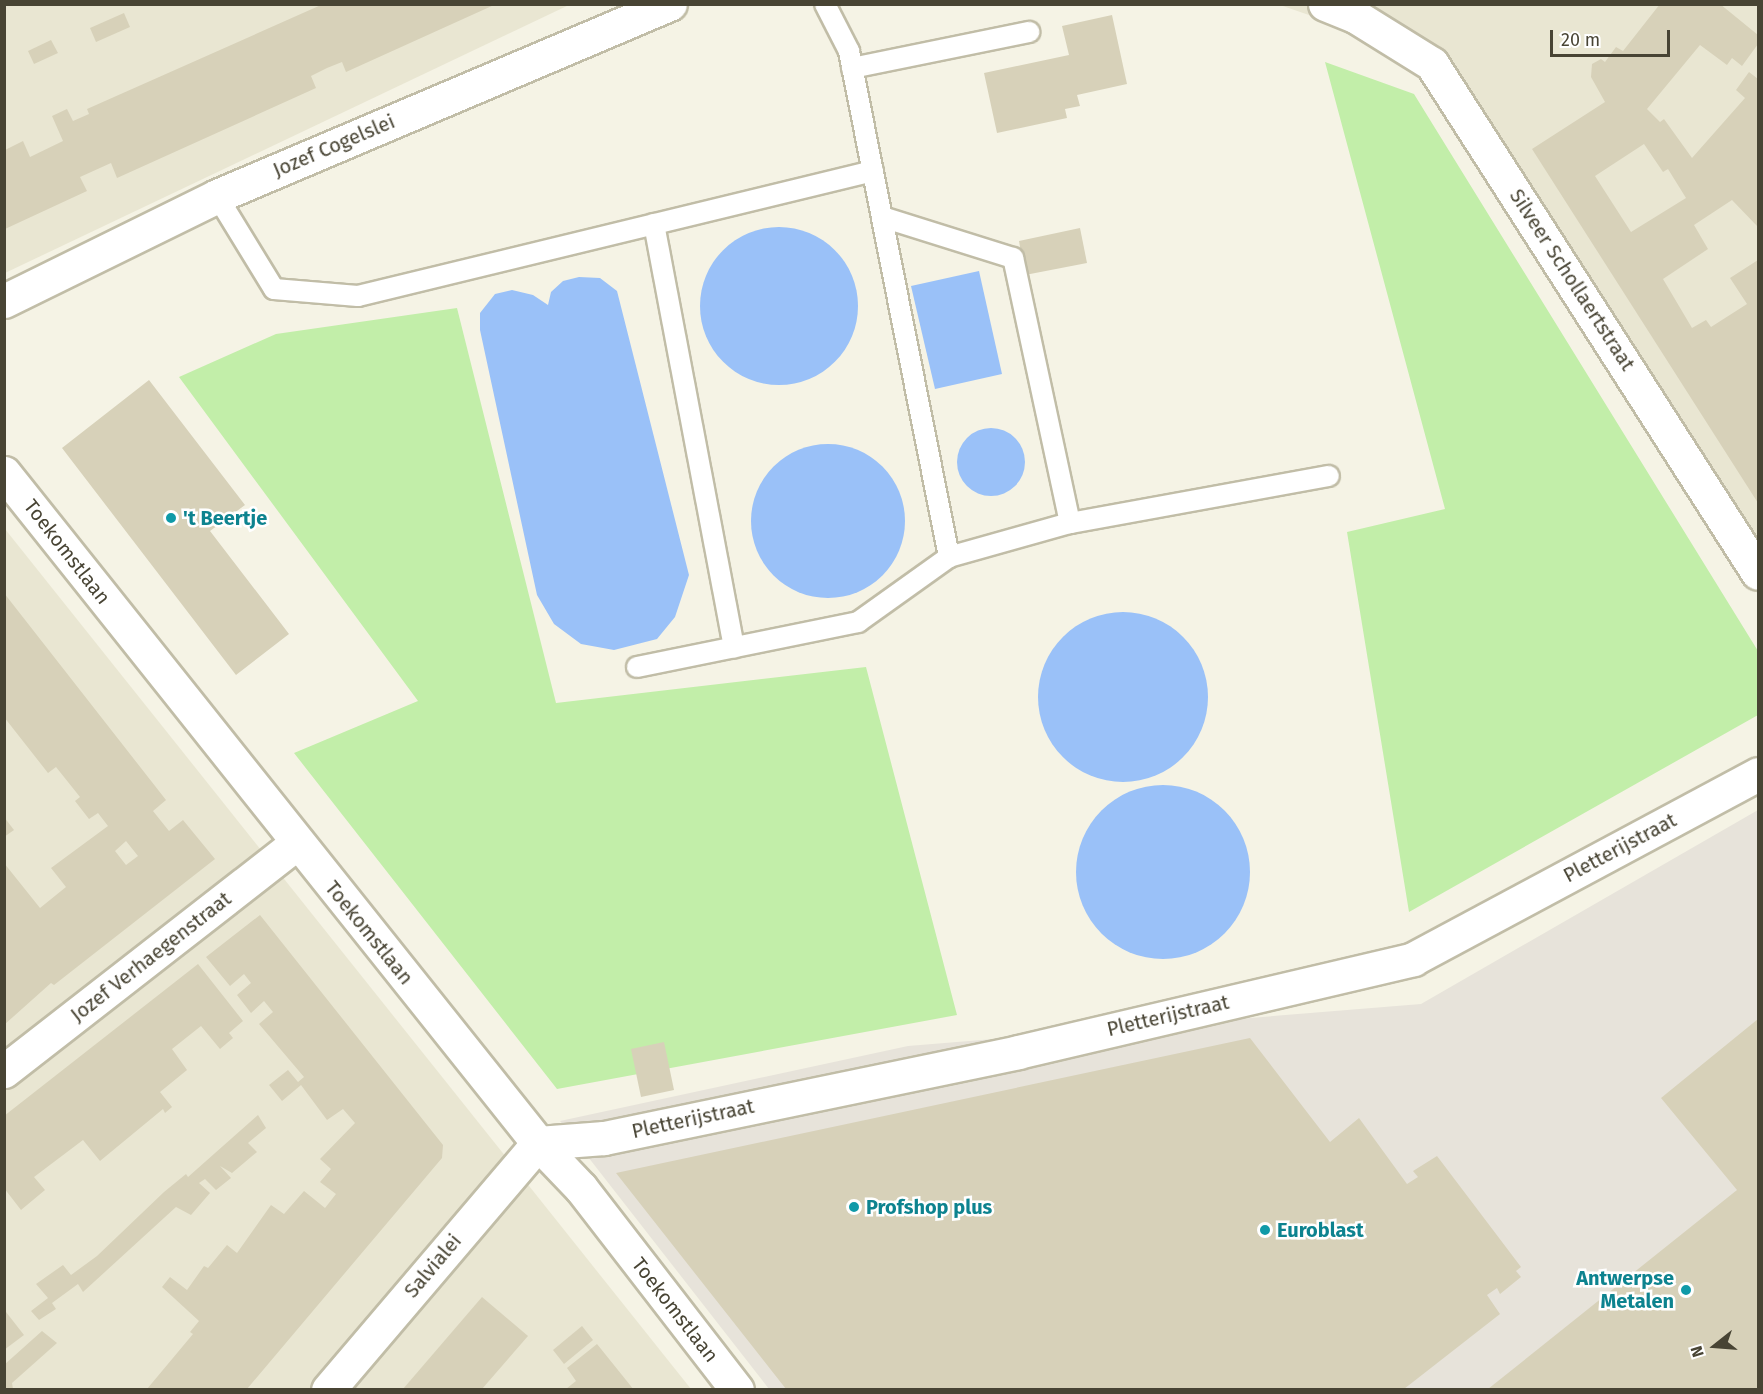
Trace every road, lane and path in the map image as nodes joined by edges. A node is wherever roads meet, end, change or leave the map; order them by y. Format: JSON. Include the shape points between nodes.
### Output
{"nodes":[{"id":1,"x":670,"y":4,"type":"edge"},
{"id":2,"x":825,"y":4,"type":"edge"},
{"id":3,"x":1325,"y":4,"type":"edge"},
{"id":4,"x":1367,"y":10,"type":"edge"},
{"id":5,"x":1029,"y":32,"type":"dead end"},
{"id":6,"x":852,"y":68,"type":"junction"},
{"id":7,"x":873,"y":171,"type":"junction"},
{"id":8,"x":217,"y":196,"type":"junction"},
{"id":9,"x":882,"y":217,"type":"junction"},
{"id":10,"x":654,"y":224,"type":"junction"},
{"id":11,"x":4,"y":301,"type":"edge"},
{"id":12,"x":4,"y":473,"type":"edge"},
{"id":13,"x":1329,"y":476,"type":"dead end"},
{"id":14,"x":1070,"y":523,"type":"junction"},
{"id":15,"x":949,"y":557,"type":"junction"},
{"id":16,"x":1758,"y":573,"type":"edge"},
{"id":17,"x":734,"y":648,"type":"junction"},
{"id":18,"x":637,"y":668,"type":"dead end"},
{"id":19,"x":1758,"y":774,"type":"edge"},
{"id":20,"x":297,"y":843,"type":"junction"},
{"id":21,"x":4,"y":1071,"type":"edge"},
{"id":22,"x":538,"y":1143,"type":"junction"},
{"id":23,"x":328,"y":1389,"type":"edge"},
{"id":24,"x":737,"y":1389,"type":"edge"}],
"edges":[{"from":1,"to":8,"type":"street","name":"Jozef Cogelslei"},
{"from":2,"to":6,"type":"lane","via":[[849,51]]},
{"from":3,"to":4,"type":"street","name":"Silveer Schollaertstraat"},
{"from":4,"to":16,"type":"street","name":"Silveer Schollaertstraat","via":[[1432,64]]},
{"from":5,"to":6,"type":"lane"},
{"from":6,"to":7,"type":"lane"},
{"from":7,"to":9,"type":"lane"},
{"from":7,"to":10,"type":"lane"},
{"from":8,"to":10,"type":"lane","via":[[274,289],[358,296]]},
{"from":8,"to":11,"type":"street","name":"Jozef Cogelslei"},
{"from":9,"to":14,"type":"lane","via":[[1013,258]]},
{"from":9,"to":15,"type":"lane"},
{"from":10,"to":17,"type":"lane"},
{"from":12,"to":20,"type":"street","name":"Toekomstlaan"},
{"from":13,"to":14,"type":"lane"},
{"from":14,"to":15,"type":"lane"},
{"from":15,"to":17,"type":"lane","via":[[858,622]]},
{"from":17,"to":18,"type":"lane"},
{"from":19,"to":22,"type":"street","name":"Pletterijstraat","via":[[1413,959],[1006,1054],[604,1138]]},
{"from":20,"to":21,"type":"street","name":"Jozef Verhaegenstraat"},
{"from":20,"to":22,"type":"street","name":"Toekomstlaan"},
{"from":22,"to":23,"type":"street","name":"Salvialei"},
{"from":22,"to":24,"type":"street","name":"Toekomstlaan","via":[[581,1188]]}]}
